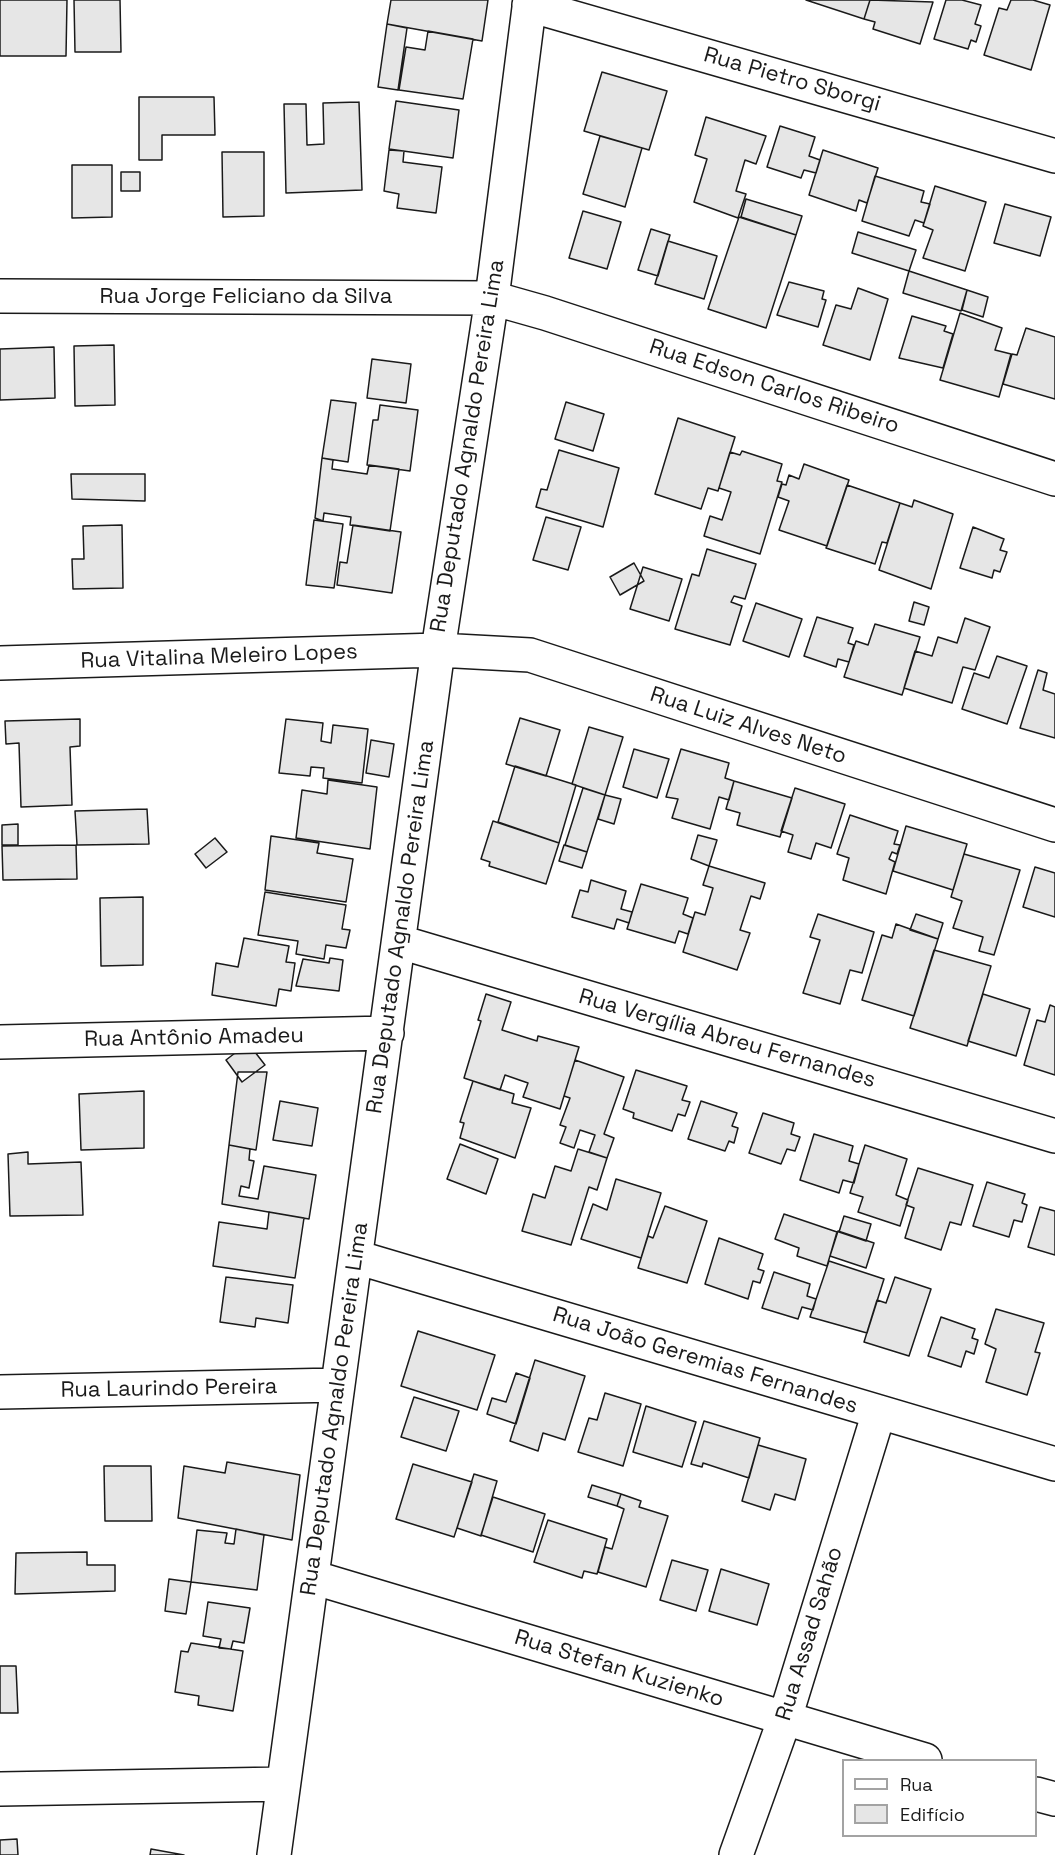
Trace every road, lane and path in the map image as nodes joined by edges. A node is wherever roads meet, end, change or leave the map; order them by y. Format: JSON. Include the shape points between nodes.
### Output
{"nodes":[{"id":1,"x":529,"y":2,"type":"edge"},
{"id":2,"x":1055,"y":156,"type":"edge"},
{"id":3,"x":0,"y":296,"type":"edge"},
{"id":4,"x":492,"y":298,"type":"junction"},
{"id":5,"x":1055,"y":479,"type":"edge"},
{"id":6,"x":438,"y":650,"type":"junction"},
{"id":7,"x":0,"y":663,"type":"edge"},
{"id":8,"x":1055,"y":825,"type":"edge"},
{"id":9,"x":400,"y":942,"type":"junction"},
{"id":10,"x":387,"y":1033,"type":"junction"},
{"id":11,"x":0,"y":1042,"type":"edge"},
{"id":12,"x":1055,"y":1136,"type":"edge"},
{"id":13,"x":356,"y":1257,"type":"junction"},
{"id":14,"x":338,"y":1385,"type":"junction"},
{"id":15,"x":0,"y":1392,"type":"edge"},
{"id":16,"x":879,"y":1412,"type":"junction"},
{"id":17,"x":1055,"y":1464,"type":"edge"},
{"id":18,"x":312,"y":1577,"type":"junction"},
{"id":19,"x":785,"y":1718,"type":"junction"},
{"id":20,"x":918,"y":1759,"type":"edge"},
{"id":21,"x":283,"y":1784,"type":"junction"},
{"id":22,"x":0,"y":1789,"type":"edge"},
{"id":23,"x":1037,"y":1794,"type":"edge"},
{"id":24,"x":1055,"y":1799,"type":"edge"},
{"id":25,"x":273,"y":1855,"type":"edge"},
{"id":26,"x":736,"y":1855,"type":"edge"}],
"edges":[{"from":1,"to":2,"type":"street","name":"Rua Pietro Sborgi"},
{"from":1,"to":4,"type":"street","name":"Rua Deputado Agnaldo Pereira Lima"},
{"from":3,"to":4,"type":"street","name":"Rua Jorge Feliciano da Silva"},
{"from":4,"to":5,"type":"street","name":"Rua Edson Carlos Ribeiro"},
{"from":4,"to":6,"type":"street","name":"Rua Deputado Agnaldo Pereira Lima"},
{"from":6,"to":7,"type":"street","name":"Rua Vitalina Meleiro Lopes"},
{"from":6,"to":8,"type":"street","name":"Rua Luiz Alves Neto","via":[[530,655]]},
{"from":6,"to":9,"type":"street","name":"Rua Deputado Agnaldo Pereira Lima"},
{"from":9,"to":10,"type":"street","name":"Rua Deputado Agnaldo Pereira Lima"},
{"from":9,"to":12,"type":"street","name":"Rua Vergília Abreu Fernandes"},
{"from":10,"to":11,"type":"street","name":"Rua Antônio Amadeu"},
{"from":10,"to":13,"type":"street","name":"Rua Deputado Agnaldo Pereira Lima"},
{"from":13,"to":14,"type":"street","name":"Rua Deputado Agnaldo Pereira Lima"},
{"from":13,"to":16,"type":"street","name":"Rua João Geremias Fernandes"},
{"from":14,"to":15,"type":"street","name":"Rua Laurindo Pereira"},
{"from":14,"to":18,"type":"street","name":"Rua Deputado Agnaldo Pereira Lima"},
{"from":16,"to":17,"type":"street","name":"Rua João Geremias Fernandes"},
{"from":16,"to":19,"type":"street","name":"Rua Assad Sahão"},
{"from":18,"to":19,"type":"street","name":"Rua Stefan Kuzienko"},
{"from":18,"to":21,"type":"street","name":"Rua Deputado Agnaldo Pereira Lima"},
{"from":19,"to":20,"type":"street","name":"Rua Stefan Kuzienko"},
{"from":19,"to":26,"type":"street","name":"Rua Assad Sahão"},
{"from":21,"to":22,"type":"street"},
{"from":21,"to":25,"type":"street","name":"Rua Deputado Agnaldo Pereira Lima"},
{"from":23,"to":24,"type":"street"}]}
